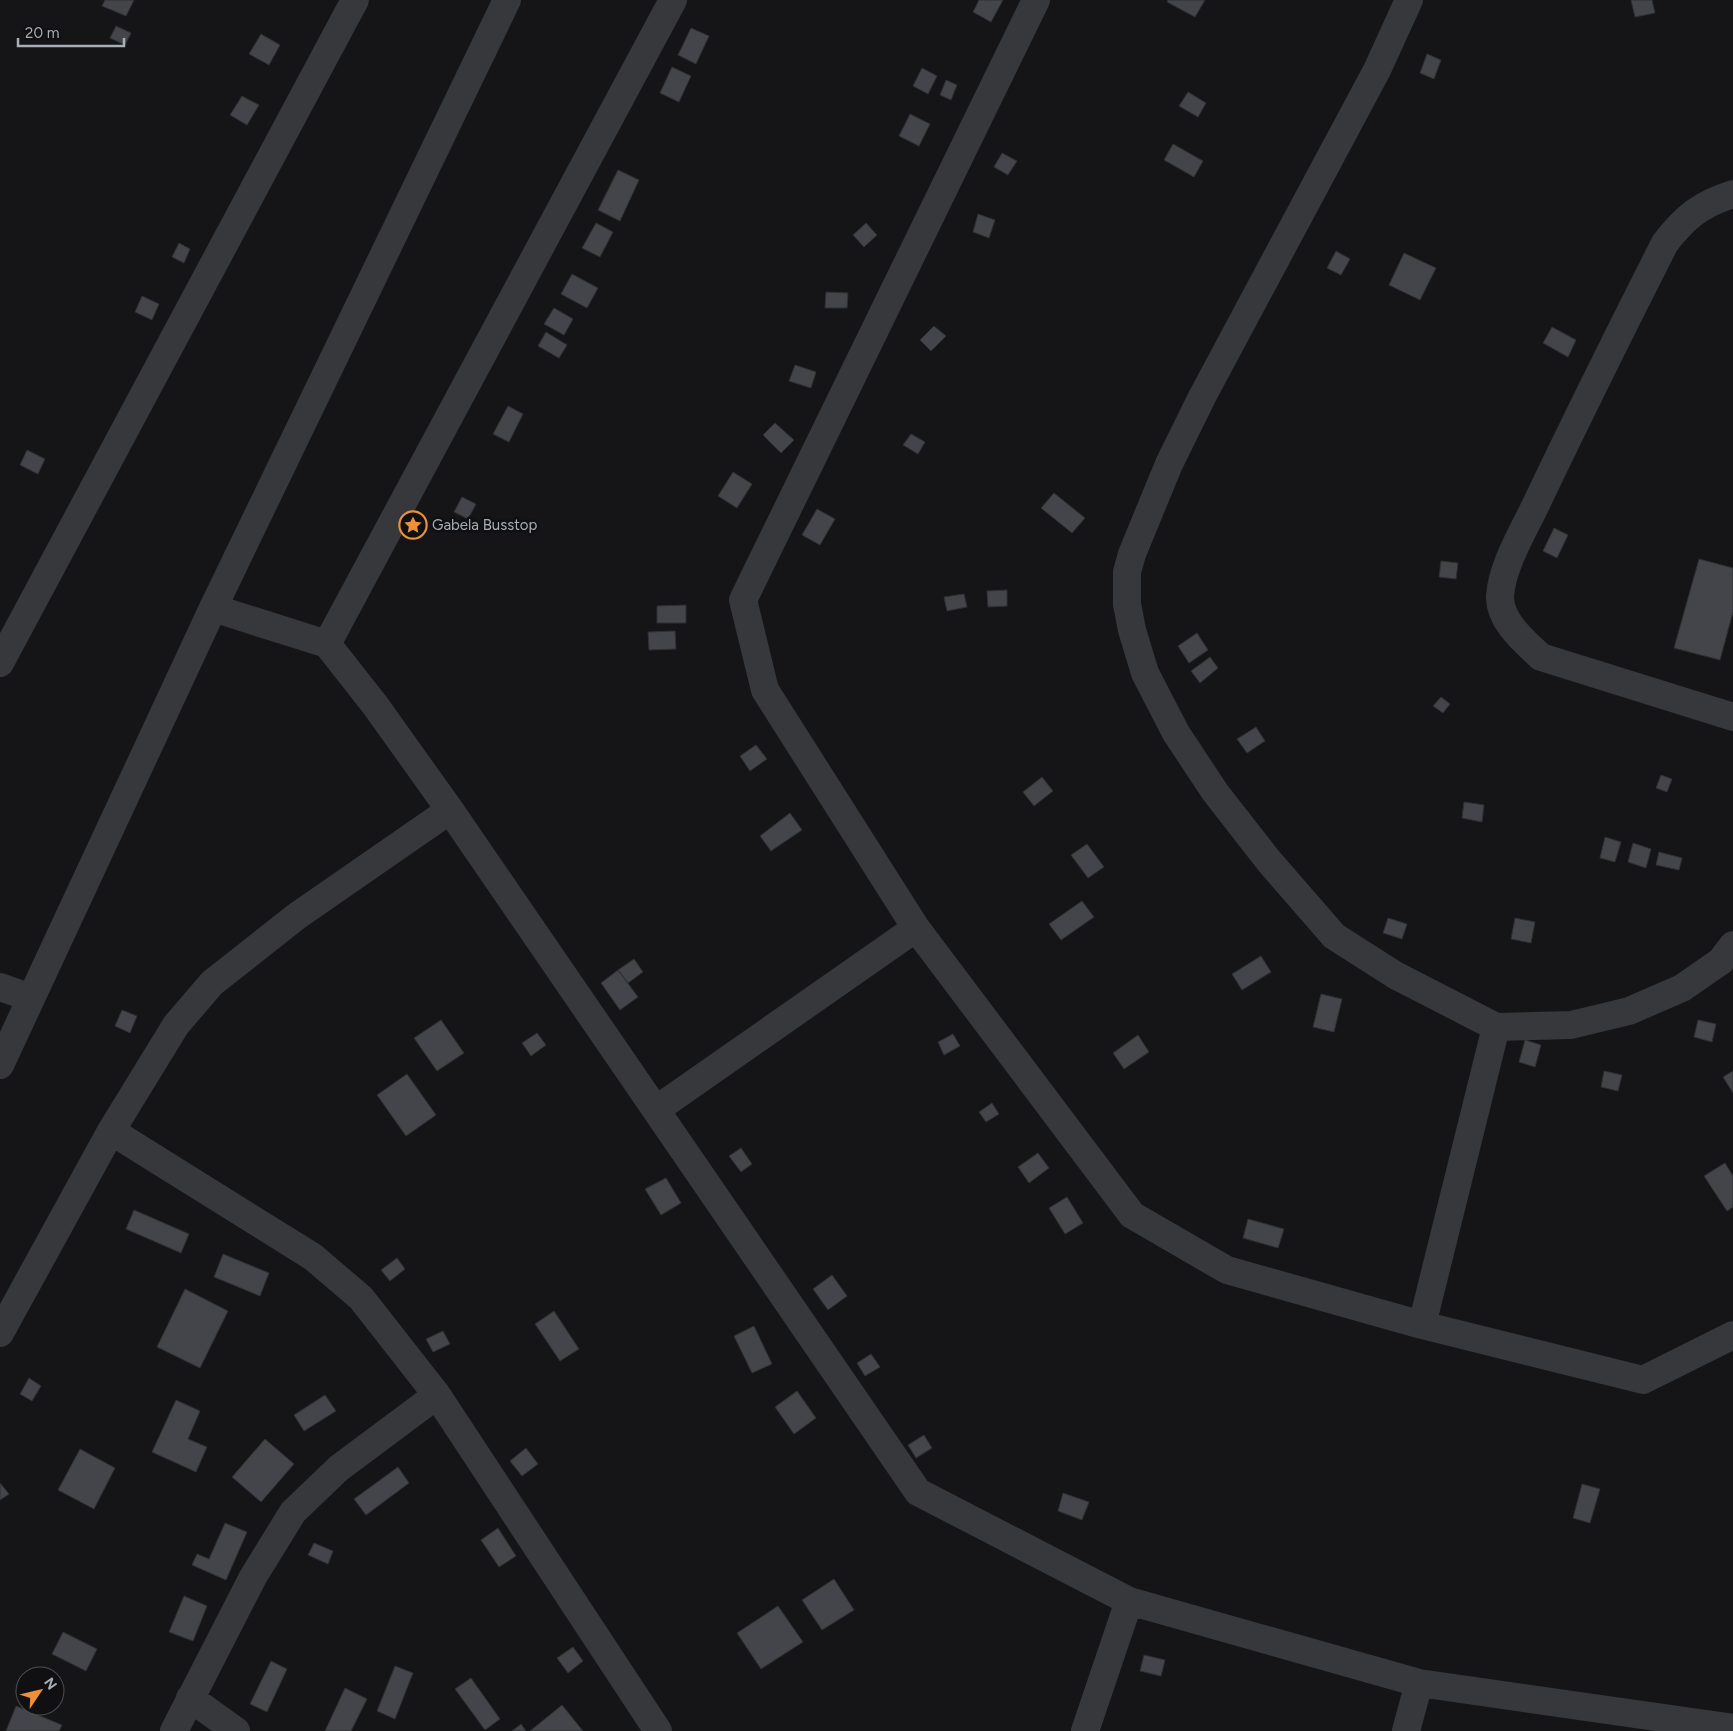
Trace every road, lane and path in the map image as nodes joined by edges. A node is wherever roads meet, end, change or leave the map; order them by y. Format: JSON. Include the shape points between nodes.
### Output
{"nodes":[{"id":1,"x":355,"y":0,"type":"edge"},
{"id":2,"x":507,"y":0,"type":"edge"},
{"id":3,"x":673,"y":0,"type":"edge"},
{"id":4,"x":1036,"y":0,"type":"edge"},
{"id":5,"x":1409,"y":0,"type":"edge"},
{"id":6,"x":1733,"y":194,"type":"edge"},
{"id":7,"x":213,"y":608,"type":"junction"},
{"id":8,"x":327,"y":644,"type":"junction"},
{"id":9,"x":0,"y":663,"type":"edge"},
{"id":10,"x":1733,"y":717,"type":"edge"},
{"id":11,"x":450,"y":810,"type":"junction"},
{"id":12,"x":916,"y":928,"type":"junction"},
{"id":13,"x":1733,"y":945,"type":"edge"},
{"id":14,"x":0,"y":987,"type":"edge"},
{"id":15,"x":31,"y":998,"type":"junction"},
{"id":16,"x":1496,"y":1027,"type":"junction"},
{"id":17,"x":0,"y":1065,"type":"edge"},
{"id":18,"x":657,"y":1109,"type":"junction"},
{"id":19,"x":111,"y":1131,"type":"junction"},
{"id":20,"x":1422,"y":1325,"type":"junction"},
{"id":21,"x":0,"y":1333,"type":"edge"},
{"id":22,"x":1733,"y":1335,"type":"edge"},
{"id":23,"x":437,"y":1395,"type":"junction"},
{"id":24,"x":1129,"y":1601,"type":"junction"},
{"id":25,"x":1419,"y":1684,"type":"junction"},
{"id":26,"x":190,"y":1698,"type":"junction"},
{"id":27,"x":1733,"y":1728,"type":"edge"},
{"id":28,"x":174,"y":1731,"type":"edge"},
{"id":29,"x":236,"y":1731,"type":"edge"},
{"id":30,"x":658,"y":1731,"type":"edge"},
{"id":31,"x":1085,"y":1731,"type":"edge"},
{"id":32,"x":1406,"y":1731,"type":"edge"}],
"edges":[{"from":1,"to":9,"type":"street"},
{"from":2,"to":7,"type":"street"},
{"from":3,"to":8,"type":"street"},
{"from":4,"to":12,"type":"street","via":[[743,600],[765,690]]},
{"from":5,"to":16,"type":"street","via":[[1377,70],[1169,464],[1132,554],[1127,572],[1126,604],[1145,673],[1176,732],[1215,792],[1334,936],[1395,975]]},
{"from":6,"to":10,"type":"street","via":[[1706,203],[1681,223],[1665,243],[1504,572],[1500,598],[1506,618],[1541,657]]},
{"from":7,"to":8,"type":"street"},
{"from":7,"to":15,"type":"street"},
{"from":8,"to":11,"type":"street","via":[[376,705]]},
{"from":11,"to":18,"type":"street"},
{"from":11,"to":19,"type":"street","via":[[297,916],[212,983],[176,1026]]},
{"from":12,"to":18,"type":"street"},
{"from":12,"to":20,"type":"street","via":[[1132,1215],[1227,1270]]},
{"from":13,"to":16,"type":"street","via":[[1721,962],[1682,988],[1629,1011],[1571,1025]]},
{"from":14,"to":15,"type":"street"},
{"from":15,"to":17,"type":"street"},
{"from":16,"to":20,"type":"street"},
{"from":18,"to":24,"type":"street","via":[[918,1492]]},
{"from":19,"to":21,"type":"street"},
{"from":19,"to":23,"type":"street","via":[[305,1252],[338,1277],[361,1298]]},
{"from":20,"to":22,"type":"street","via":[[1643,1380]]},
{"from":23,"to":26,"type":"street","via":[[339,1468],[293,1512],[253,1577]]},
{"from":23,"to":30,"type":"street"},
{"from":24,"to":25,"type":"street"},
{"from":24,"to":31,"type":"street"},
{"from":25,"to":27,"type":"street"},
{"from":25,"to":32,"type":"street"},
{"from":26,"to":28,"type":"street"},
{"from":26,"to":29,"type":"street"}]}
